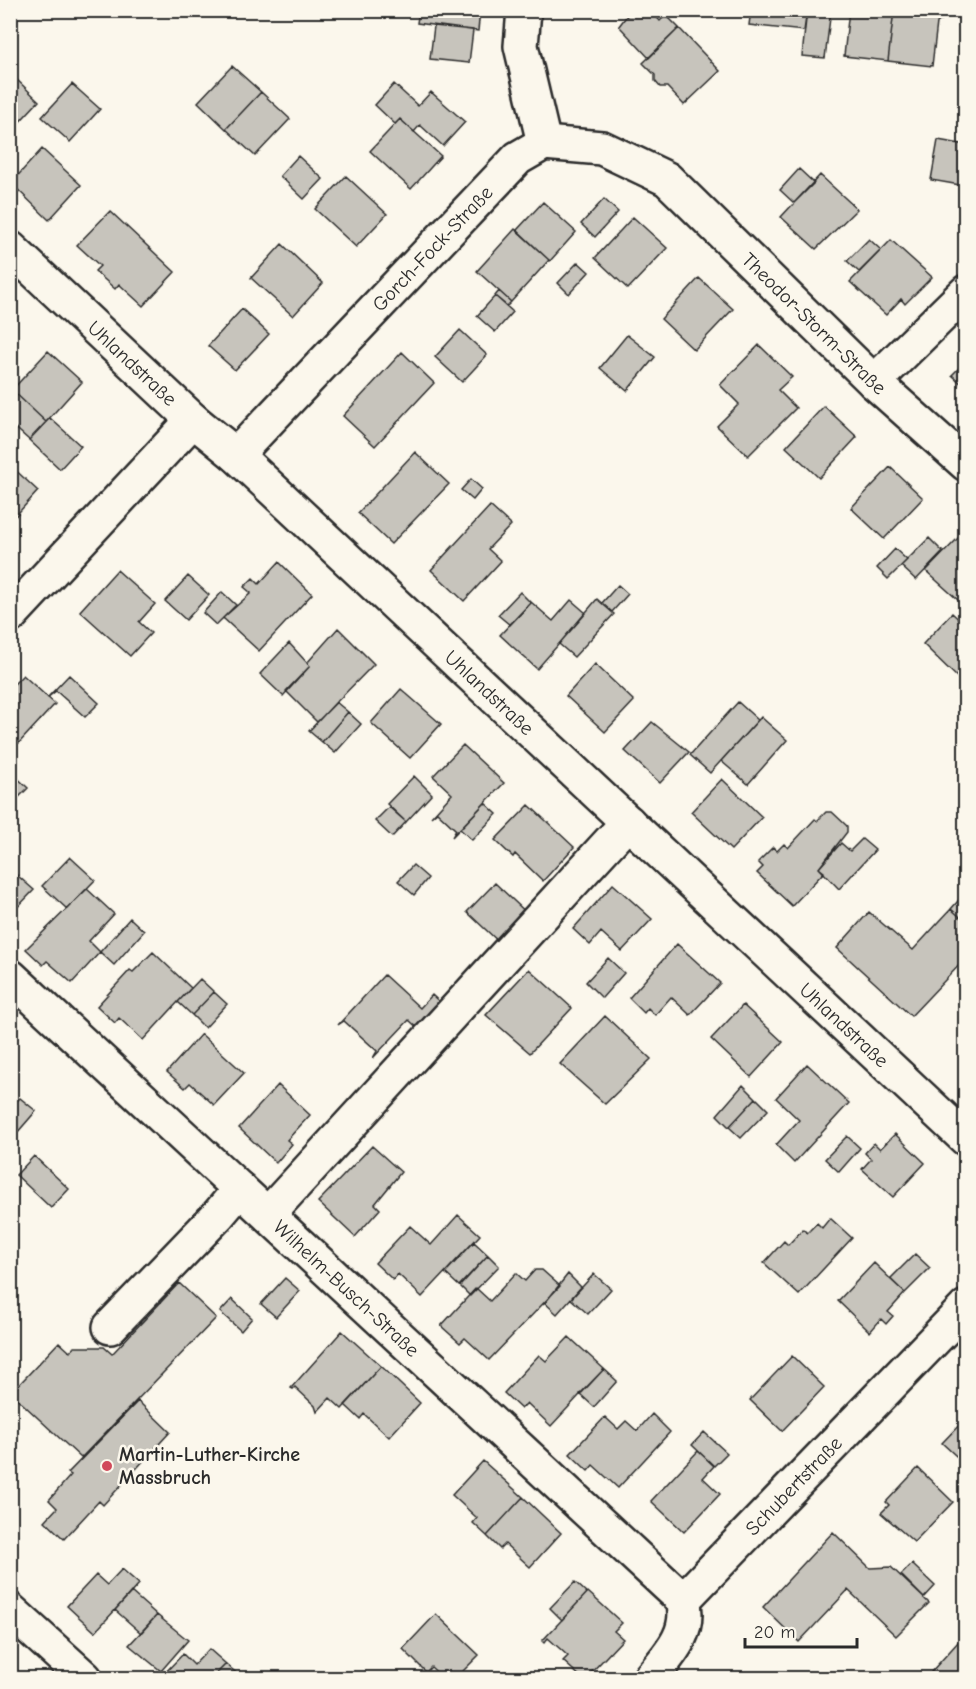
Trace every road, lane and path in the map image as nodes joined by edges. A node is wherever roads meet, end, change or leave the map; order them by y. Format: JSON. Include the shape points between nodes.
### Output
{"nodes":[{"id":1,"x":524,"y":10,"type":"edge"},
{"id":2,"x":544,"y":143,"type":"junction"},
{"id":3,"x":10,"y":248,"type":"edge"},
{"id":4,"x":966,"y":292,"type":"edge"},
{"id":5,"x":874,"y":381,"type":"junction"},
{"id":6,"x":193,"y":420,"type":"junction"},
{"id":7,"x":236,"y":455,"type":"junction"},
{"id":8,"x":966,"y":464,"type":"edge"},
{"id":9,"x":10,"y":616,"type":"edge"},
{"id":10,"x":628,"y":822,"type":"junction"},
{"id":11,"x":10,"y":976,"type":"edge"},
{"id":12,"x":966,"y":1139,"type":"edge"},
{"id":13,"x":240,"y":1189,"type":"junction"},
{"id":14,"x":268,"y":1214,"type":"junction"},
{"id":15,"x":966,"y":1307,"type":"edge"},
{"id":16,"x":110,"y":1327,"type":"dead end"},
{"id":17,"x":683,"y":1600,"type":"junction"},
{"id":18,"x":10,"y":1610,"type":"edge"},
{"id":19,"x":85,"y":1678,"type":"edge"},
{"id":20,"x":650,"y":1678,"type":"edge"}],
"edges":[{"from":1,"to":2,"type":"street","via":[[521,46]]},
{"from":2,"to":5,"type":"street","name":"Theodor-Storm-Straße","via":[[602,148],[667,179]]},
{"from":2,"to":7,"type":"street","name":"Gorch-Fock-Straße","via":[[518,158]]},
{"from":3,"to":6,"type":"street","name":"Uhlandstraße"},
{"from":4,"to":5,"type":"street"},
{"from":5,"to":8,"type":"street","name":"Theodor-Storm-Straße"},
{"from":6,"to":7,"type":"street","name":"Uhlandstraße"},
{"from":6,"to":9,"type":"street"},
{"from":7,"to":10,"type":"street","name":"Uhlandstraße"},
{"from":10,"to":12,"type":"street","name":"Uhlandstraße"},
{"from":10,"to":14,"type":"street"},
{"from":11,"to":13,"type":"street","name":"Wilhelm-Busch-Straße"},
{"from":13,"to":14,"type":"street","name":"Wilhelm-Busch-Straße"},
{"from":13,"to":16,"type":"street"},
{"from":14,"to":17,"type":"street","name":"Wilhelm-Busch-Straße"},
{"from":15,"to":17,"type":"street","name":"Schubertstraße"},
{"from":17,"to":20,"type":"street","via":[[687,1613],[678,1643]]},
{"from":18,"to":19,"type":"street"}]}
